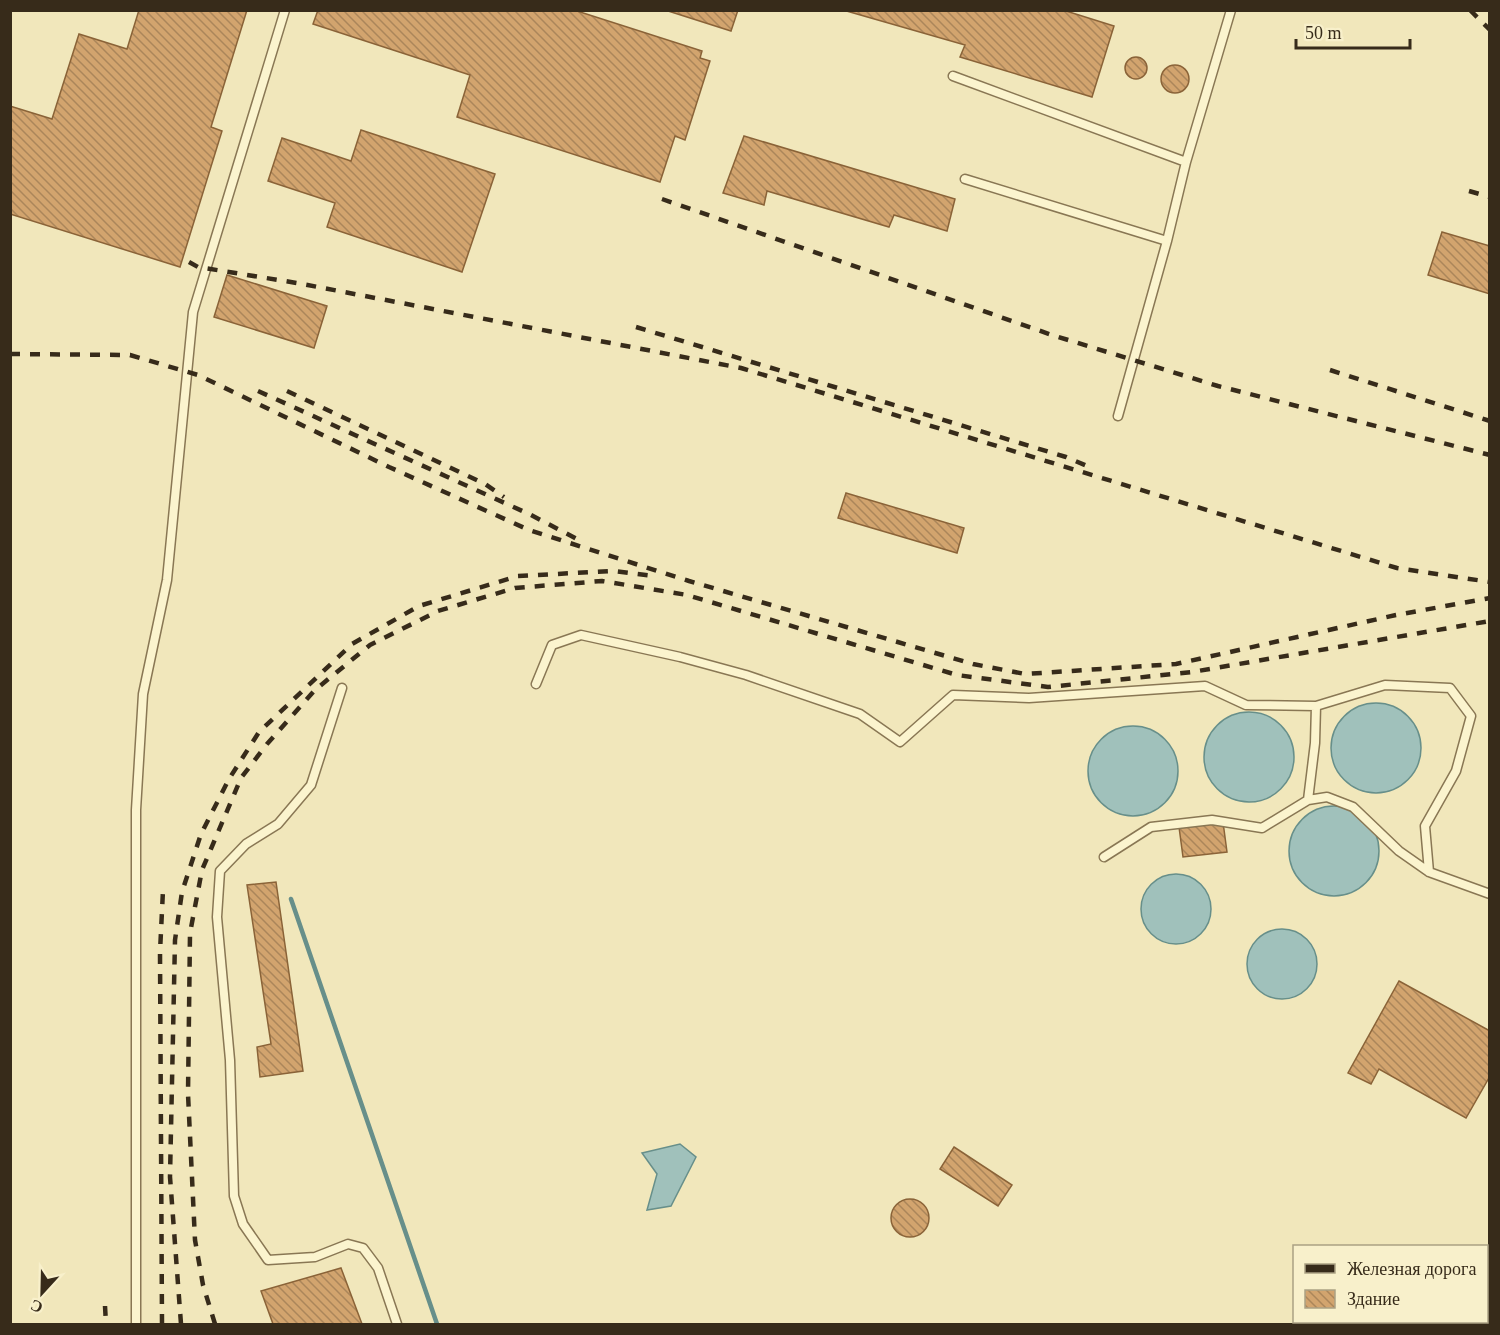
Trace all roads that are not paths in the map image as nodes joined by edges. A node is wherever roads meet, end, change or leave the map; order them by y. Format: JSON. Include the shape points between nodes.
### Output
{"nodes":[{"id":1,"x":285,"y":10,"type":"edge"},
{"id":2,"x":1231,"y":10,"type":"edge"},
{"id":3,"x":953,"y":76,"type":"dead end"},
{"id":4,"x":1186,"y":162,"type":"junction"},
{"id":5,"x":964,"y":179,"type":"dead end"},
{"id":6,"x":1167,"y":242,"type":"junction"},
{"id":7,"x":1118,"y":416,"type":"dead end"},
{"id":8,"x":536,"y":684,"type":"dead end"},
{"id":9,"x":342,"y":688,"type":"dead end"},
{"id":10,"x":1316,"y":706,"type":"junction"},
{"id":11,"x":1308,"y":800,"type":"junction"},
{"id":12,"x":1104,"y":856,"type":"dead end"},
{"id":13,"x":1429,"y":873,"type":"junction"},
{"id":14,"x":1490,"y":894,"type":"edge"},
{"id":15,"x":136,"y":1324,"type":"edge"},
{"id":16,"x":397,"y":1324,"type":"edge"}],
"edges":[{"from":1,"to":15,"type":"lane","via":[[193,312],[166,580],[143,694],[136,810]]},
{"from":2,"to":4,"type":"lane"},
{"from":3,"to":4,"type":"lane"},
{"from":4,"to":6,"type":"lane"},
{"from":5,"to":6,"type":"lane"},
{"from":6,"to":7,"type":"lane"},
{"from":8,"to":10,"type":"lane","via":[[552,645],[581,635],[735,672],[860,714],[900,742],[953,695],[1029,698],[1205,686],[1246,705]]},
{"from":9,"to":16,"type":"lane","via":[[311,785],[278,824],[246,844],[220,871],[217,916],[230,1060],[234,1196],[243,1224],[268,1260],[315,1257],[348,1244],[363,1248],[378,1268]]},
{"from":10,"to":11,"type":"lane"},
{"from":10,"to":13,"type":"lane","via":[[1386,686],[1450,688],[1472,716],[1456,771],[1425,826]]},
{"from":11,"to":12,"type":"lane","via":[[1262,828],[1212,820],[1151,827]]},
{"from":11,"to":13,"type":"lane","via":[[1327,797],[1353,807],[1399,851]]},
{"from":13,"to":14,"type":"lane"}]}
